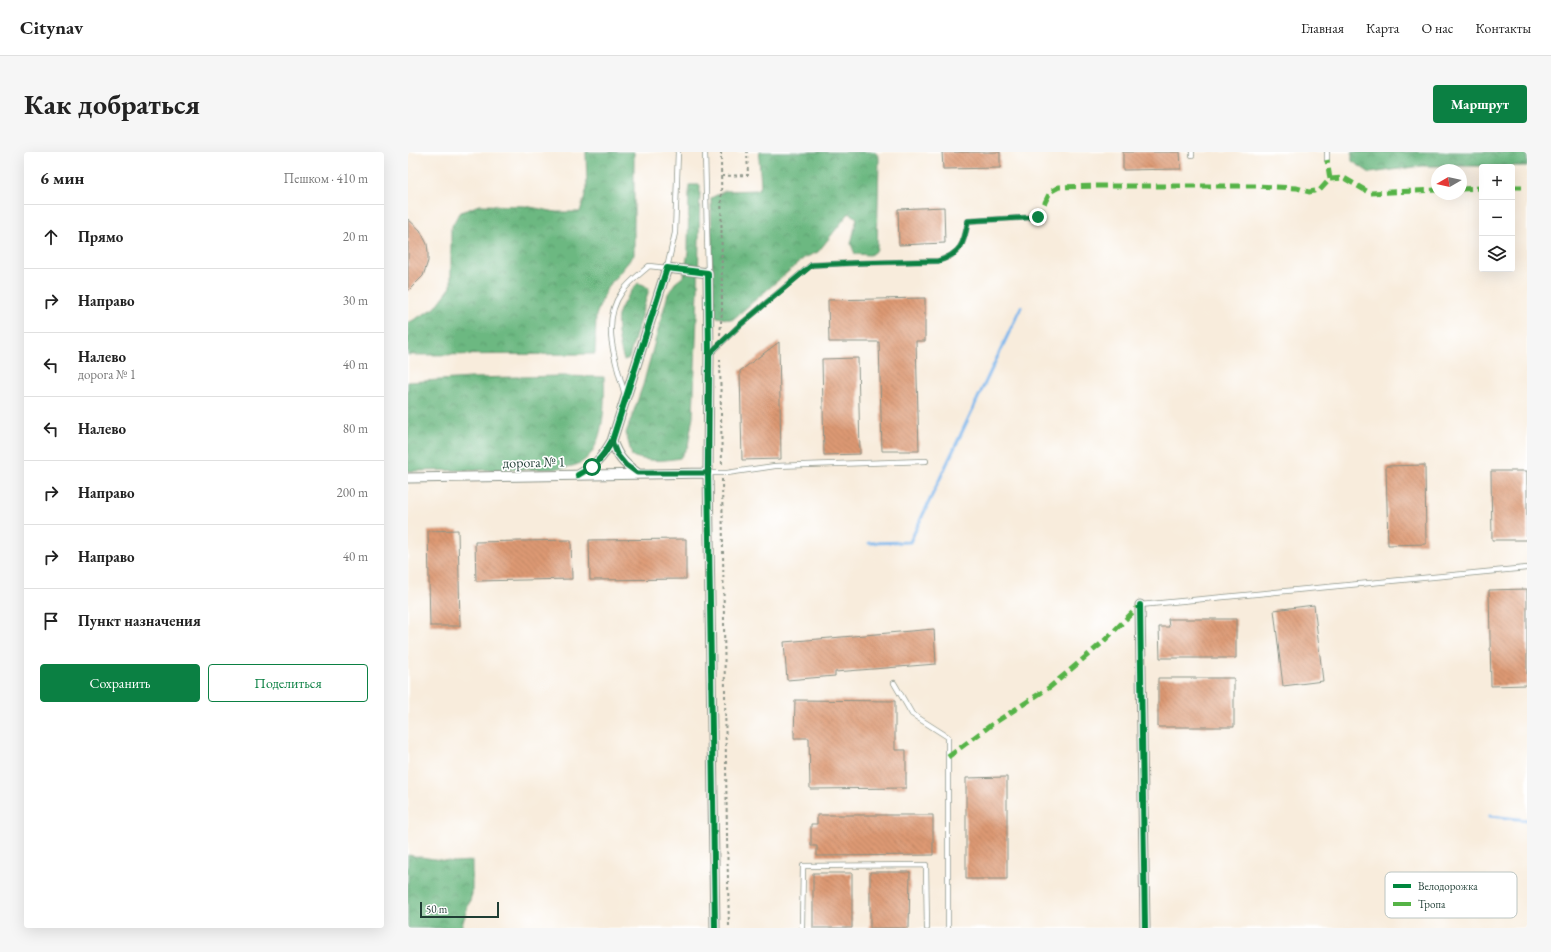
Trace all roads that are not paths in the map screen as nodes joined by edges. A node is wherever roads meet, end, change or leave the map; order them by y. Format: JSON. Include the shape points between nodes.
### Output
{"nodes":[{"id":1,"x":678,"y":152,"type":"edge"},
{"id":2,"x":705,"y":152,"type":"edge"},
{"id":3,"x":1326,"y":152,"type":"edge"},
{"id":4,"x":1327,"y":160,"type":"dead end"},
{"id":5,"x":1038,"y":217,"type":"dead end"},
{"id":6,"x":667,"y":268,"type":"junction"},
{"id":7,"x":708,"y":273,"type":"junction"},
{"id":8,"x":709,"y":354,"type":"junction"},
{"id":9,"x":626,"y":397,"type":"junction"},
{"id":10,"x":612,"y":441,"type":"junction"},
{"id":11,"x":926,"y":461,"type":"dead end"},
{"id":12,"x":637,"y":473,"type":"junction"},
{"id":13,"x":708,"y":473,"type":"junction"},
{"id":14,"x":578,"y":476,"type":"junction"},
{"id":15,"x":408,"y":478,"type":"edge"},
{"id":16,"x":1527,"y":568,"type":"edge"},
{"id":17,"x":1140,"y":605,"type":"joint"},
{"id":18,"x":894,"y":683,"type":"dead end"},
{"id":19,"x":715,"y":928,"type":"edge"},
{"id":20,"x":802,"y":928,"type":"edge"},
{"id":21,"x":927,"y":928,"type":"edge"},
{"id":22,"x":948,"y":928,"type":"edge"},
{"id":23,"x":1145,"y":928,"type":"edge"}],
"edges":[{"from":1,"to":6,"type":"lane","via":[[675,233]]},
{"from":2,"to":7,"type":"lane"},
{"from":3,"to":4,"type":"lane"},
{"from":5,"to":8,"type":"lane","via":[[968,221],[963,244],[958,251],[938,261],[812,265]]},
{"from":6,"to":7,"type":"street"},
{"from":6,"to":9,"type":"street"},
{"from":6,"to":9,"type":"lane","via":[[649,266],[622,292],[612,315],[614,357]]},
{"from":7,"to":8,"type":"street"},
{"from":8,"to":13,"type":"street"},
{"from":9,"to":10,"type":"street"},
{"from":10,"to":12,"type":"street","via":[[617,454]]},
{"from":10,"to":14,"type":"street","via":[[604,455]]},
{"from":11,"to":13,"type":"lane","via":[[775,466]]},
{"from":12,"to":13,"type":"street","name":"дорога № 1"},
{"from":12,"to":14,"type":"street","name":"дорога № 1"},
{"from":13,"to":19,"type":"street"},
{"from":14,"to":15,"type":"street","name":"дорога № 1"},
{"from":16,"to":17,"type":"lane"},
{"from":17,"to":23,"type":"street"},
{"from":18,"to":22,"type":"lane","via":[[912,714],[948,737]]},
{"from":20,"to":21,"type":"lane","via":[[803,866],[926,865]]}]}
